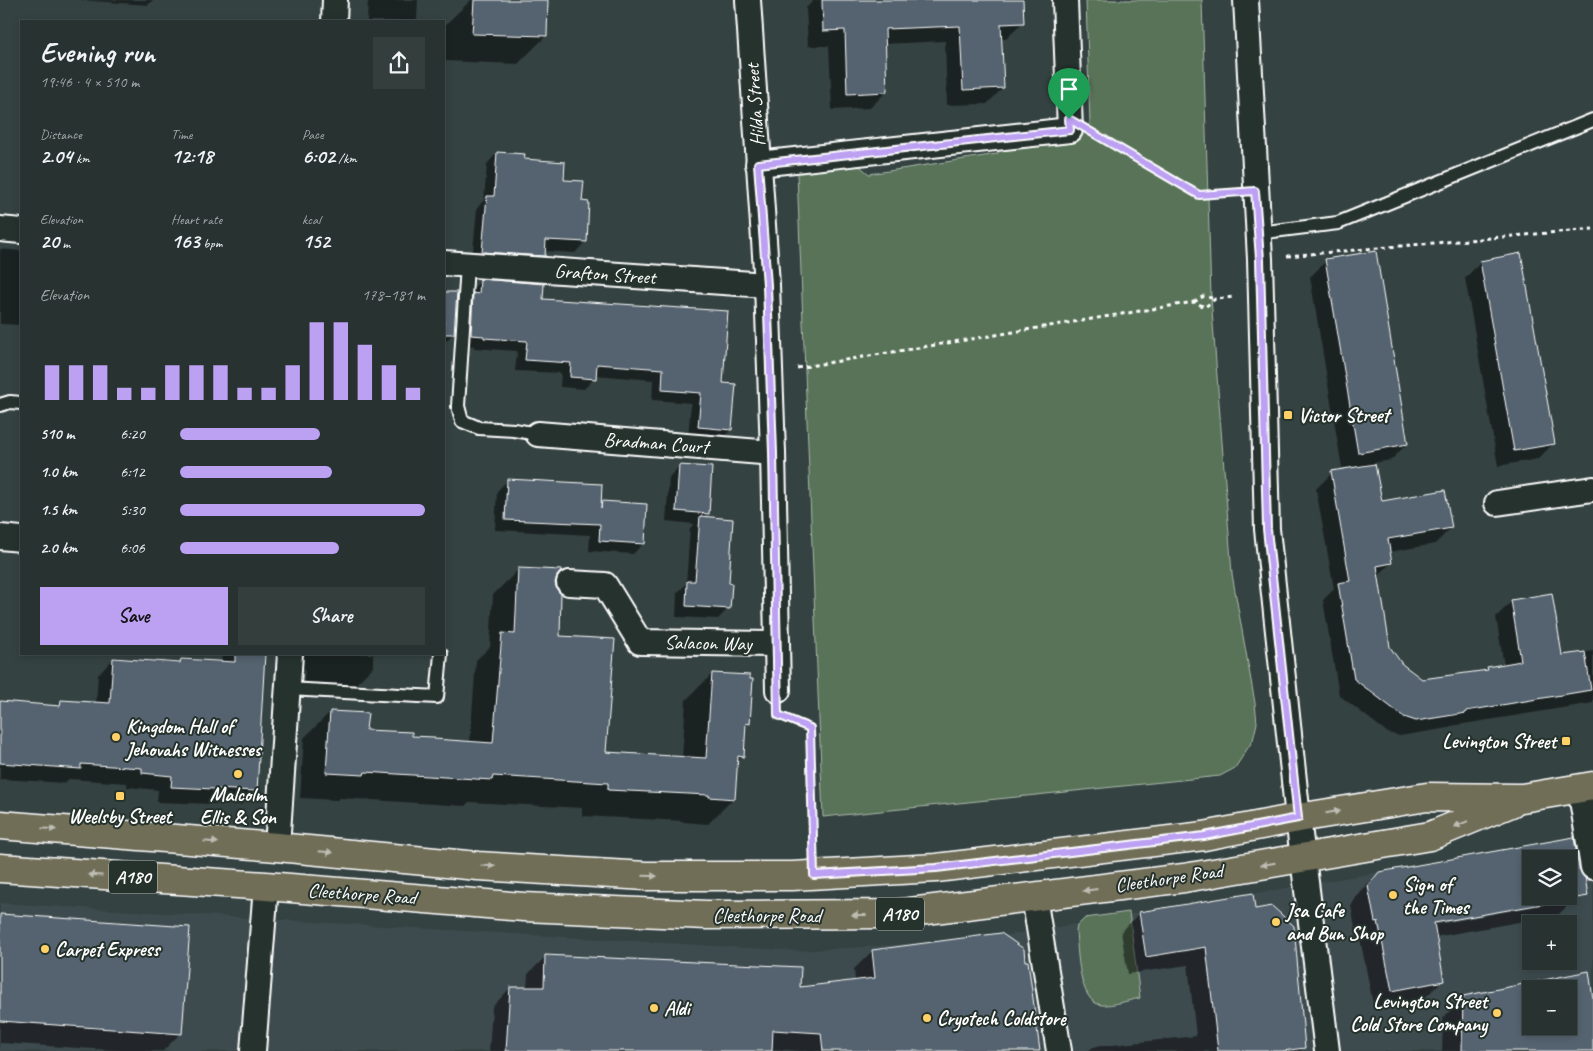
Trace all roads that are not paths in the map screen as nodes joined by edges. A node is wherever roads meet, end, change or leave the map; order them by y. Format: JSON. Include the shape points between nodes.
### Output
{"nodes":[{"id":1,"x":335,"y":0,"type":"edge"},
{"id":2,"x":748,"y":0,"type":"edge"},
{"id":3,"x":1065,"y":0,"type":"edge"},
{"id":4,"x":1246,"y":0,"type":"edge"},
{"id":5,"x":334,"y":20,"type":"edge"},
{"id":6,"x":1593,"y":120,"type":"edge"},
{"id":7,"x":758,"y":164,"type":"junction"},
{"id":8,"x":0,"y":230,"type":"edge"},
{"id":9,"x":20,"y":231,"type":"edge"},
{"id":10,"x":1258,"y":233,"type":"junction"},
{"id":11,"x":455,"y":264,"type":"edge"},
{"id":12,"x":767,"y":285,"type":"junction"},
{"id":13,"x":20,"y":403,"type":"edge"},
{"id":14,"x":0,"y":405,"type":"edge"},
{"id":15,"x":538,"y":434,"type":"joint"},
{"id":16,"x":773,"y":453,"type":"junction"},
{"id":17,"x":1593,"y":489,"type":"edge"},
{"id":18,"x":1498,"y":503,"type":"dead end"},
{"id":19,"x":0,"y":537,"type":"edge"},
{"id":20,"x":20,"y":539,"type":"edge"},
{"id":21,"x":569,"y":583,"type":"dead end"},
{"id":22,"x":776,"y":644,"type":"junction"},
{"id":23,"x":290,"y":655,"type":"edge"},
{"id":24,"x":441,"y":655,"type":"edge"},
{"id":25,"x":288,"y":688,"type":"junction"},
{"id":26,"x":778,"y":690,"type":"road end"},
{"id":27,"x":1587,"y":787,"type":"edge"},
{"id":28,"x":1522,"y":798,"type":"junction"},
{"id":29,"x":1298,"y":818,"type":"junction"},
{"id":30,"x":0,"y":825,"type":"edge"},
{"id":31,"x":277,"y":847,"type":"junction"},
{"id":32,"x":1303,"y":858,"type":"junction"},
{"id":33,"x":1593,"y":867,"type":"edge"},
{"id":34,"x":0,"y":868,"type":"edge"},
{"id":35,"x":266,"y":886,"type":"junction"},
{"id":36,"x":1034,"y":897,"type":"junction"},
{"id":37,"x":253,"y":1051,"type":"edge"},
{"id":38,"x":1059,"y":1051,"type":"edge"},
{"id":39,"x":1327,"y":1051,"type":"edge"}],
"edges":[{"from":1,"to":5,"type":"street"},
{"from":2,"to":7,"type":"street","name":"Hilda Street"},
{"from":3,"to":7,"type":"street","via":[[1070,130]]},
{"from":4,"to":10,"type":"street"},
{"from":6,"to":10,"type":"lane","via":[[1338,223]]},
{"from":7,"to":12,"type":"street","name":"Hilda Street"},
{"from":8,"to":9,"type":"street"},
{"from":10,"to":29,"type":"street","via":[[1267,529]]},
{"from":11,"to":12,"type":"street","name":"Grafton Street"},
{"from":11,"to":15,"type":"lane","via":[[458,406],[462,421],[479,428]]},
{"from":12,"to":16,"type":"street","name":"Hilda Street"},
{"from":13,"to":14,"type":"lane"},
{"from":15,"to":16,"type":"street","name":"Bradman Court"},
{"from":16,"to":22,"type":"street","name":"Hilda Street"},
{"from":17,"to":18,"type":"street"},
{"from":19,"to":20,"type":"street"},
{"from":21,"to":22,"type":"street","name":"Salacon Way","via":[[606,585],[640,642]]},
{"from":22,"to":26,"type":"street","name":"Hilda Street"},
{"from":23,"to":25,"type":"street"},
{"from":24,"to":25,"type":"lane","via":[[437,697]]},
{"from":25,"to":31,"type":"street"},
{"from":27,"to":28,"type":"main road","name":"Cleethorpe Road","number":"A180"},
{"from":27,"to":33,"type":"street"},
{"from":29,"to":28,"type":"main road","name":"Cleethorpe Road","number":"A180","one_way":true,"via":[[1427,797]]},
{"from":28,"to":32,"type":"main road","name":"Cleethorpe Road","number":"A180","one_way":true,"via":[[1430,836]]},
{"from":31,"to":29,"type":"main road","name":"Cleethorpe Road","number":"A180","one_way":true,"via":[[478,866],[646,876],[814,875],[955,866],[1204,836]]},
{"from":29,"to":32,"type":"street"},
{"from":30,"to":31,"type":"main road","name":"Cleethorpe Road","number":"A180","one_way":true},
{"from":32,"to":36,"type":"main road","name":"Cleethorpe Road","number":"A180","one_way":true,"via":[[1184,878]]},
{"from":32,"to":39,"type":"street"},
{"from":35,"to":34,"type":"main road","name":"Cleethorpe Road","number":"A180","one_way":true},
{"from":36,"to":35,"type":"main road","name":"Cleethorpe Road","number":"A180","one_way":true,"via":[[894,914],[707,915],[524,906]]},
{"from":35,"to":37,"type":"street"},
{"from":36,"to":38,"type":"street"}]}
